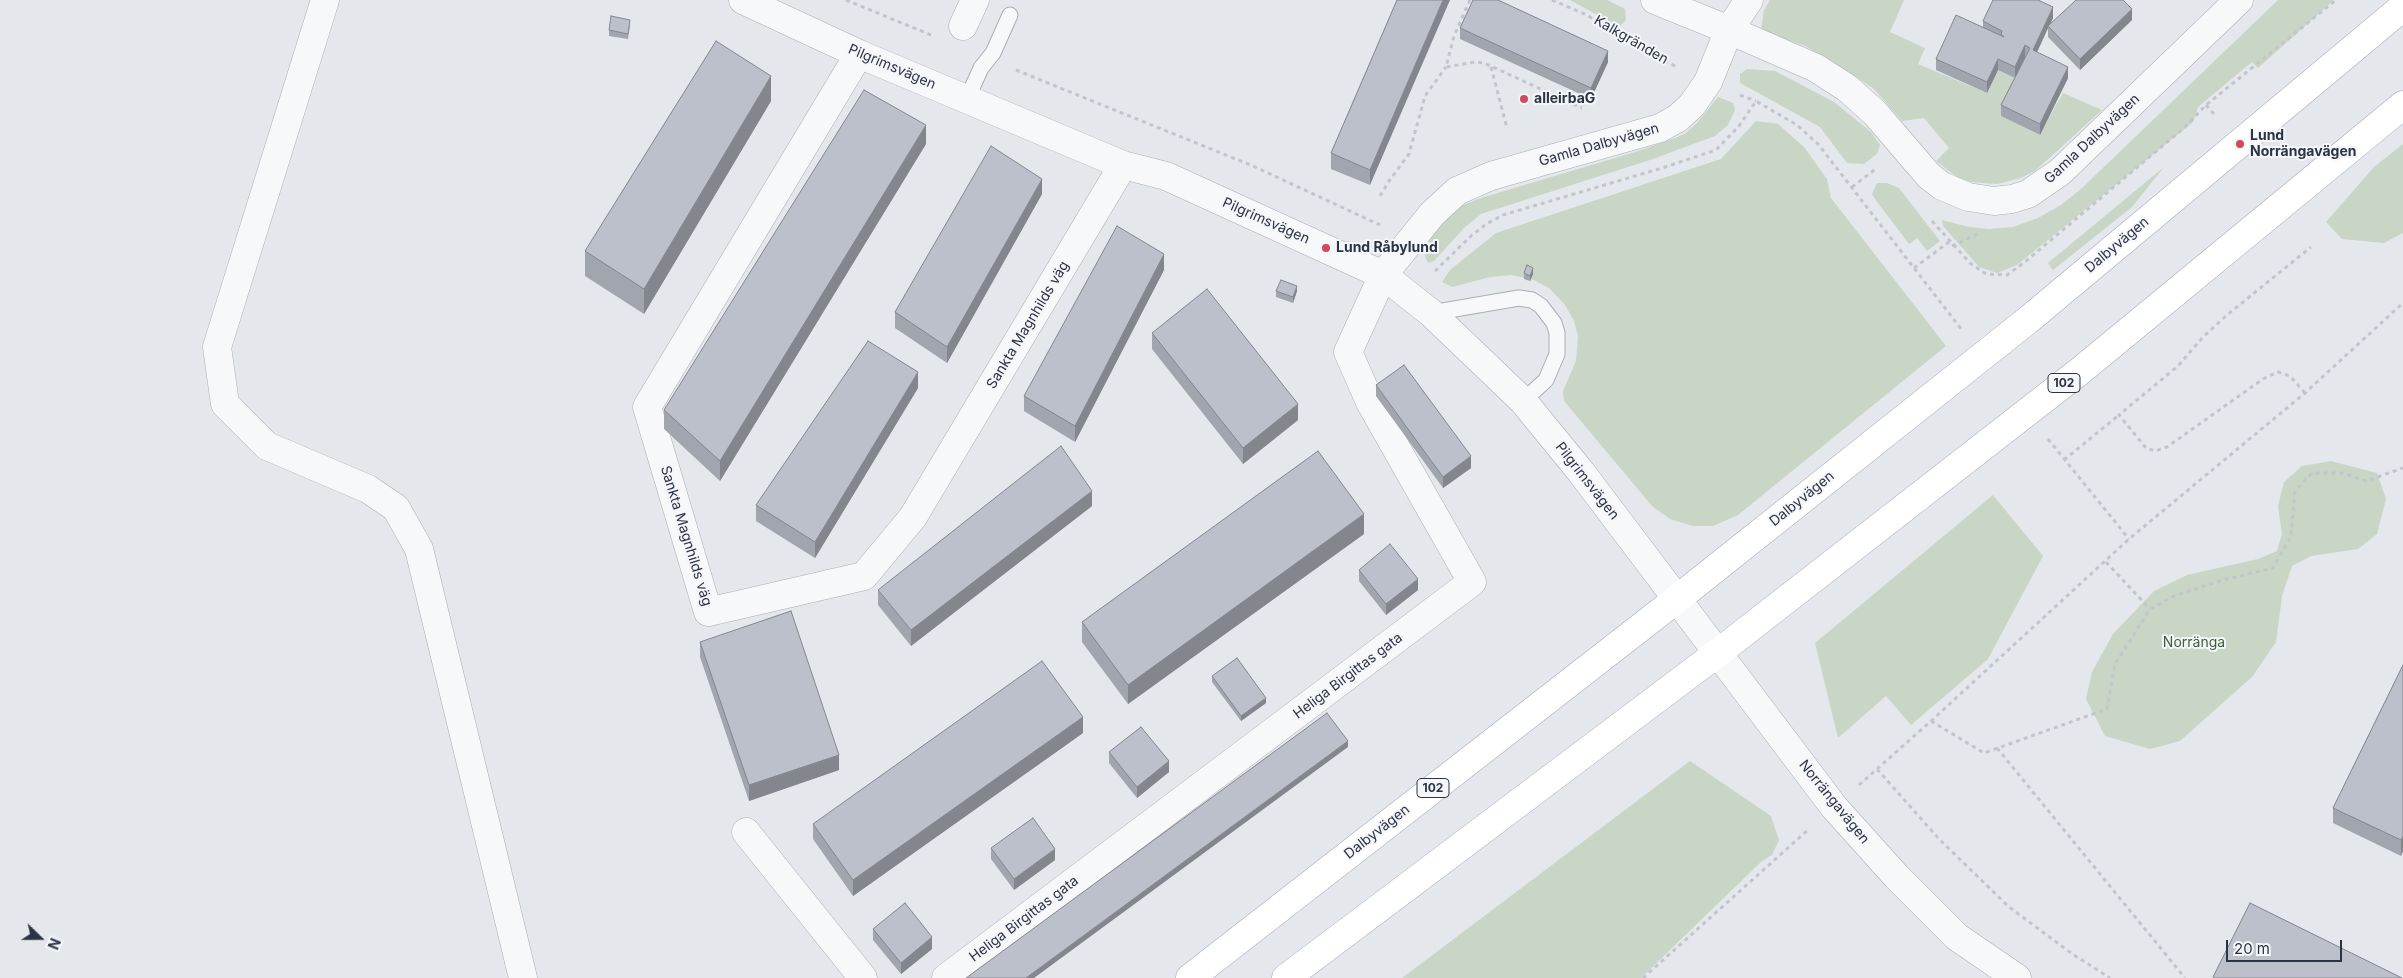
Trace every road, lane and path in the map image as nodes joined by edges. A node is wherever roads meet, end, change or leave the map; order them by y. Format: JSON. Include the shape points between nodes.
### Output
{"nodes":[{"id":1,"x":325,"y":0,"type":"edge"},
{"id":2,"x":743,"y":0,"type":"edge"},
{"id":3,"x":846,"y":0,"type":"edge"},
{"id":4,"x":975,"y":0,"type":"edge"},
{"id":5,"x":1470,"y":0,"type":"edge"},
{"id":6,"x":1552,"y":0,"type":"edge"},
{"id":7,"x":1655,"y":0,"type":"edge"},
{"id":8,"x":1749,"y":0,"type":"edge"},
{"id":9,"x":2239,"y":0,"type":"edge"},
{"id":10,"x":2336,"y":0,"type":"edge"},
{"id":11,"x":2403,"y":7,"type":"edge"},
{"id":12,"x":1010,"y":15,"type":"dead end"},
{"id":13,"x":963,"y":26,"type":"dead end"},
{"id":14,"x":1728,"y":30,"type":"junction"},
{"id":15,"x":935,"y":36,"type":"dead end"},
{"id":16,"x":859,"y":54,"type":"junction"},
{"id":17,"x":988,"y":58,"type":"junction"},
{"id":18,"x":1491,"y":66,"type":"junction"},
{"id":19,"x":1446,"y":67,"type":"junction"},
{"id":20,"x":1708,"y":82,"type":"junction"},
{"id":21,"x":967,"y":99,"type":"junction"},
{"id":22,"x":2403,"y":105,"type":"edge"},
{"id":23,"x":1582,"y":108,"type":"dead end"},
{"id":24,"x":2214,"y":114,"type":"dead end"},
{"id":25,"x":1507,"y":128,"type":"dead end"},
{"id":26,"x":1123,"y":164,"type":"junction"},
{"id":27,"x":1380,"y":196,"type":"dead end"},
{"id":28,"x":1410,"y":239,"type":"junction"},
{"id":29,"x":1949,"y":242,"type":"dead end"},
{"id":30,"x":2311,"y":247,"type":"dead end"},
{"id":31,"x":1914,"y":268,"type":"junction"},
{"id":32,"x":1384,"y":275,"type":"junction"},
{"id":33,"x":1407,"y":293,"type":"junction"},
{"id":34,"x":2403,"y":303,"type":"edge"},
{"id":35,"x":1431,"y":313,"type":"junction"},
{"id":36,"x":1965,"y":334,"type":"dead end"},
{"id":37,"x":2305,"y":393,"type":"junction"},
{"id":38,"x":1523,"y":401,"type":"junction"},
{"id":39,"x":2119,"y":415,"type":"junction"},
{"id":40,"x":2045,"y":435,"type":"dead end"},
{"id":41,"x":2064,"y":460,"type":"junction"},
{"id":42,"x":2403,"y":468,"type":"edge"},
{"id":43,"x":2130,"y":539,"type":"junction"},
{"id":44,"x":2106,"y":562,"type":"junction"},
{"id":45,"x":1678,"y":599,"type":"junction"},
{"id":46,"x":2150,"y":609,"type":"junction"},
{"id":47,"x":1719,"y":652,"type":"junction"},
{"id":48,"x":1931,"y":722,"type":"junction"},
{"id":49,"x":1997,"y":748,"type":"junction"},
{"id":50,"x":1877,"y":769,"type":"junction"},
{"id":51,"x":1834,"y":807,"type":"junction"},
{"id":52,"x":746,"y":832,"type":"dead end"},
{"id":53,"x":523,"y":978,"type":"edge"},
{"id":54,"x":863,"y":978,"type":"edge"},
{"id":55,"x":946,"y":978,"type":"edge"},
{"id":56,"x":1190,"y":978,"type":"edge"},
{"id":57,"x":1286,"y":978,"type":"edge"},
{"id":58,"x":1643,"y":978,"type":"edge"},
{"id":59,"x":2017,"y":978,"type":"edge"},
{"id":60,"x":2110,"y":978,"type":"edge"},
{"id":61,"x":2185,"y":978,"type":"edge"}],
"edges":[{"from":1,"to":53,"type":"street","via":[[217,347],[225,404],[267,446],[368,489],[396,508],[419,549]]},
{"from":2,"to":16,"type":"street","name":"Pilgrimsvägen"},
{"from":3,"to":15,"type":"path"},
{"from":4,"to":13,"type":"street"},
{"from":5,"to":19,"type":"path","via":[[1454,36]]},
{"from":6,"to":20,"type":"path","name":"Kalkgränden","via":[[1587,15],[1632,44]]},
{"from":7,"to":14,"type":"street"},
{"from":8,"to":14,"type":"street"},
{"from":9,"to":14,"type":"street","name":"Gamla Dalbyvägen","via":[[2060,172],[2028,194],[1994,201],[1954,192],[1929,176],[1875,113],[1840,83],[1816,68]]},
{"from":10,"to":24,"type":"path","via":[[2206,105]]},
{"from":11,"to":45,"type":"main road","name":"Dalbyvägen","number":"102","via":[[2028,320]]},
{"from":12,"to":17,"type":"lane"},
{"from":14,"to":20,"type":"street","name":"Gamla Dalbyvägen"},
{"from":16,"to":21,"type":"street","name":"Pilgrimsvägen"},
{"from":16,"to":26,"type":"street","name":"Sankta Magnhilds väg","via":[[648,408],[708,612],[864,576],[914,517]]},
{"from":17,"to":21,"type":"lane"},
{"from":17,"to":28,"type":"path","via":[[1253,166]]},
{"from":18,"to":19,"type":"path","via":[[1475,62]]},
{"from":18,"to":23,"type":"path"},
{"from":18,"to":25,"type":"path"},
{"from":19,"to":27,"type":"path","via":[[1425,96],[1409,154]]},
{"from":20,"to":28,"type":"street","name":"Gamla Dalbyvägen","via":[[1692,105],[1660,128],[1491,176],[1457,191]]},
{"from":21,"to":26,"type":"street","name":"Pilgrimsvägen"},
{"from":22,"to":47,"type":"main road","number":"102","via":[[2080,371]]},
{"from":26,"to":32,"type":"street","name":"Pilgrimsvägen","via":[[1166,176]]},
{"from":28,"to":32,"type":"street","name":"Gamla Dalbyvägen"},
{"from":29,"to":31,"type":"path"},
{"from":30,"to":39,"type":"path","via":[[2221,320],[2178,366]]},
{"from":31,"to":33,"type":"path","via":[[1818,144],[1797,126],[1756,101],[1739,126],[1716,150],[1496,219],[1472,235]]},
{"from":31,"to":36,"type":"path"},
{"from":32,"to":33,"type":"street","name":"Pilgrimsvägen"},
{"from":32,"to":55,"type":"street","name":"Heliga Birgittas gata","via":[[1348,352],[1370,402],[1472,582]]},
{"from":33,"to":35,"type":"street","name":"Pilgrimsvägen"},
{"from":34,"to":37,"type":"path"},
{"from":35,"to":38,"type":"street","name":"Pilgrimsvägen"},
{"from":35,"to":38,"type":"lane","via":[[1519,298],[1532,300],[1541,306],[1554,323],[1557,354],[1546,380]]},
{"from":37,"to":39,"type":"path","via":[[2290,376],[2278,372],[2263,379],[2167,447],[2156,451],[2146,448]]},
{"from":37,"to":43,"type":"path"},
{"from":38,"to":45,"type":"street","name":"Pilgrimsvägen"},
{"from":39,"to":41,"type":"path"},
{"from":40,"to":41,"type":"path"},
{"from":41,"to":43,"type":"path"},
{"from":42,"to":46,"type":"path","via":[[2366,481],[2342,473],[2312,473],[2296,492],[2291,536],[2273,568],[2176,595]]},
{"from":43,"to":44,"type":"path"},
{"from":44,"to":46,"type":"path"},
{"from":44,"to":48,"type":"path"},
{"from":45,"to":47,"type":"street","name":"Norrängavägen"},
{"from":45,"to":56,"type":"main road","name":"Dalbyvägen","number":"102"},
{"from":46,"to":49,"type":"path","via":[[2115,664],[2107,709]]},
{"from":47,"to":51,"type":"street","name":"Norrängavägen"},
{"from":47,"to":57,"type":"main road","number":"102"},
{"from":48,"to":49,"type":"path","via":[[1984,753]]},
{"from":48,"to":50,"type":"path"},
{"from":49,"to":61,"type":"path"},
{"from":50,"to":51,"type":"path"},
{"from":50,"to":60,"type":"path","via":[[1939,838],[2009,907]]},
{"from":51,"to":58,"type":"path"},
{"from":51,"to":59,"type":"street","name":"Norrängavägen","via":[[1929,911],[1958,937]]},
{"from":52,"to":54,"type":"street"}]}
